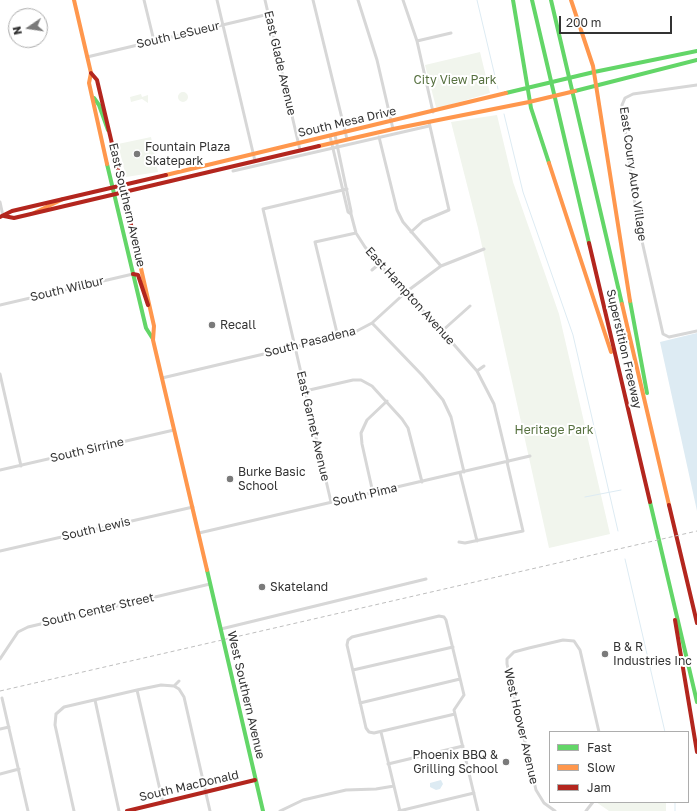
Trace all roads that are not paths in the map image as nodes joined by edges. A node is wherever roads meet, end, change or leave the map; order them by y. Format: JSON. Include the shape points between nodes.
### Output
{"nodes":[{"id":1,"x":74,"y":0,"type":"edge"},
{"id":2,"x":144,"y":0,"type":"edge"},
{"id":3,"x":217,"y":0,"type":"edge"},
{"id":4,"x":265,"y":0,"type":"edge"},
{"id":5,"x":313,"y":0,"type":"edge"},
{"id":6,"x":358,"y":0,"type":"edge"},
{"id":7,"x":404,"y":0,"type":"edge"},
{"id":8,"x":513,"y":0,"type":"edge"},
{"id":9,"x":532,"y":0,"type":"edge"},
{"id":10,"x":551,"y":0,"type":"edge"},
{"id":11,"x":572,"y":0,"type":"edge"},
{"id":12,"x":269,"y":14,"type":"junction"},
{"id":13,"x":223,"y":25,"type":"junction"},
{"id":14,"x":451,"y":32,"type":"dead end"},
{"id":15,"x":154,"y":41,"type":"junction"},
{"id":16,"x":417,"y":41,"type":"junction"},
{"id":17,"x":697,"y":50,"type":"edge"},
{"id":18,"x":87,"y":57,"type":"junction"},
{"id":19,"x":697,"y":60,"type":"edge"},
{"id":20,"x":594,"y":72,"type":"junction"},
{"id":21,"x":91,"y":73,"type":"junction"},
{"id":22,"x":697,"y":85,"type":"edge"},
{"id":23,"x":596,"y":86,"type":"junction"},
{"id":24,"x":526,"y":88,"type":"junction"},
{"id":25,"x":92,"y":96,"type":"junction"},
{"id":26,"x":530,"y":102,"type":"junction"},
{"id":27,"x":433,"y":112,"type":"junction"},
{"id":28,"x":391,"y":122,"type":"junction"},
{"id":29,"x":429,"y":124,"type":"junction"},
{"id":30,"x":393,"y":129,"type":"junction"},
{"id":31,"x":110,"y":132,"type":"junction"},
{"id":32,"x":345,"y":133,"type":"junction"},
{"id":33,"x":335,"y":135,"type":"junction"},
{"id":34,"x":330,"y":136,"type":"junction"},
{"id":35,"x":379,"y":137,"type":"junction"},
{"id":36,"x":347,"y":139,"type":"junction"},
{"id":37,"x":336,"y":142,"type":"junction"},
{"id":38,"x":331,"y":143,"type":"junction"},
{"id":39,"x":298,"y":144,"type":"junction"},
{"id":40,"x":338,"y":147,"type":"junction"},
{"id":41,"x":332,"y":148,"type":"junction"},
{"id":42,"x":300,"y":150,"type":"junction"},
{"id":43,"x":253,"y":154,"type":"junction"},
{"id":44,"x":255,"y":161,"type":"junction"},
{"id":45,"x":233,"y":171,"type":"dead end"},
{"id":46,"x":122,"y":184,"type":"junction"},
{"id":47,"x":112,"y":187,"type":"junction"},
{"id":48,"x":347,"y":189,"type":"junction"},
{"id":49,"x":343,"y":190,"type":"junction"},
{"id":50,"x":124,"y":193,"type":"junction"},
{"id":51,"x":114,"y":195,"type":"junction"},
{"id":52,"x":65,"y":198,"type":"junction"},
{"id":53,"x":0,"y":202,"type":"edge"},
{"id":54,"x":34,"y":214,"type":"junction"},
{"id":55,"x":350,"y":214,"type":"junction"},
{"id":56,"x":2,"y":217,"type":"edge"},
{"id":57,"x":411,"y":232,"type":"junction"},
{"id":58,"x":356,"y":233,"type":"junction"},
{"id":59,"x":484,"y":249,"type":"dead end"},
{"id":60,"x":379,"y":264,"type":"junction"},
{"id":61,"x":441,"y":266,"type":"junction"},
{"id":62,"x":372,"y":270,"type":"dead end"},
{"id":63,"x":133,"y":274,"type":"junction"},
{"id":64,"x":406,"y":292,"type":"junction"},
{"id":65,"x":0,"y":305,"type":"edge"},
{"id":66,"x":150,"y":306,"type":"junction"},
{"id":67,"x":470,"y":306,"type":"dead end"},
{"id":68,"x":372,"y":323,"type":"junction"},
{"id":69,"x":442,"y":331,"type":"junction"},
{"id":70,"x":697,"y":331,"type":"edge"},
{"id":71,"x":338,"y":337,"type":"junction"},
{"id":72,"x":153,"y":340,"type":"junction"},
{"id":73,"x":294,"y":347,"type":"junction"},
{"id":74,"x":484,"y":366,"type":"dead end"},
{"id":75,"x":477,"y":372,"type":"junction"},
{"id":76,"x":0,"y":374,"type":"edge"},
{"id":77,"x":162,"y":378,"type":"junction"},
{"id":78,"x":623,"y":388,"type":"junction"},
{"id":79,"x":305,"y":391,"type":"junction"},
{"id":80,"x":387,"y":401,"type":"junction"},
{"id":81,"x":174,"y":430,"type":"junction"},
{"id":82,"x":530,"y":456,"type":"dead end"},
{"id":83,"x":659,"y":458,"type":"junction"},
{"id":84,"x":507,"y":462,"type":"junction"},
{"id":85,"x":21,"y":466,"type":"junction"},
{"id":86,"x":0,"y":470,"type":"edge"},
{"id":87,"x":462,"y":472,"type":"junction"},
{"id":88,"x":422,"y":482,"type":"junction"},
{"id":89,"x":373,"y":492,"type":"junction"},
{"id":90,"x":331,"y":502,"type":"junction"},
{"id":91,"x":193,"y":507,"type":"junction"},
{"id":92,"x":199,"y":533,"type":"junction"},
{"id":93,"x":477,"y":541,"type":"junction"},
{"id":94,"x":459,"y":542,"type":"dead end"},
{"id":95,"x":0,"y":551,"type":"edge"},
{"id":96,"x":664,"y":557,"type":"junction"},
{"id":97,"x":426,"y":579,"type":"dead end"},
{"id":98,"x":210,"y":584,"type":"junction"},
{"id":99,"x":697,"y":623,"type":"edge"},
{"id":100,"x":221,"y":629,"type":"junction"},
{"id":101,"x":453,"y":647,"type":"junction"},
{"id":102,"x":0,"y":659,"type":"edge"},
{"id":103,"x":353,"y":670,"type":"junction"},
{"id":104,"x":460,"y":679,"type":"junction"},
{"id":105,"x":179,"y":681,"type":"dead end"},
{"id":106,"x":174,"y":686,"type":"junction"},
{"id":107,"x":137,"y":690,"type":"junction"},
{"id":108,"x":2,"y":698,"type":"dead end"},
{"id":109,"x":95,"y":700,"type":"junction"},
{"id":110,"x":697,"y":702,"type":"edge"},
{"id":111,"x":360,"y":703,"type":"junction"},
{"id":112,"x":52,"y":711,"type":"dead end"},
{"id":113,"x":56,"y":714,"type":"junction"},
{"id":114,"x":455,"y":714,"type":"junction"},
{"id":115,"x":9,"y":727,"type":"junction"},
{"id":116,"x":0,"y":729,"type":"edge"},
{"id":117,"x":599,"y":731,"type":"edge"},
{"id":118,"x":381,"y":732,"type":"junction"},
{"id":119,"x":463,"y":746,"type":"junction"},
{"id":120,"x":697,"y":752,"type":"edge"},
{"id":121,"x":388,"y":764,"type":"junction"},
{"id":122,"x":19,"y":769,"type":"junction"},
{"id":123,"x":0,"y":774,"type":"edge"},
{"id":124,"x":255,"y":780,"type":"junction"},
{"id":125,"x":394,"y":786,"type":"junction"},
{"id":126,"x":206,"y":792,"type":"junction"},
{"id":127,"x":474,"y":793,"type":"junction"},
{"id":128,"x":163,"y":803,"type":"junction"},
{"id":129,"x":592,"y":803,"type":"edge"},
{"id":130,"x":28,"y":811,"type":"edge"},
{"id":131,"x":74,"y":811,"type":"edge"},
{"id":132,"x":119,"y":811,"type":"edge"},
{"id":133,"x":127,"y":811,"type":"edge"},
{"id":134,"x":210,"y":811,"type":"edge"},
{"id":135,"x":263,"y":811,"type":"edge"},
{"id":136,"x":280,"y":811,"type":"edge"},
{"id":137,"x":400,"y":811,"type":"edge"},
{"id":138,"x":478,"y":811,"type":"edge"},
{"id":139,"x":554,"y":811,"type":"edge"},
{"id":140,"x":586,"y":811,"type":"edge"}],
"edges":[{"from":1,"to":18,"type":"main road","name":"East Southern Avenue"},
{"from":2,"to":15,"type":"street"},
{"from":3,"to":13,"type":"street"},
{"from":4,"to":12,"type":"street","name":"East Glade Avenue"},
{"from":5,"to":32,"type":"street"},
{"from":6,"to":28,"type":"street","via":[[377,60]]},
{"from":7,"to":16,"type":"street"},
{"from":8,"to":24,"type":"main road"},
{"from":9,"to":78,"type":"main road","name":"Superstition Freeway"},
{"from":10,"to":83,"type":"main road","name":"Superstition Freeway"},
{"from":11,"to":20,"type":"main road"},
{"from":12,"to":13,"type":"street","name":"South LeSueur"},
{"from":12,"to":39,"type":"street","name":"East Glade Avenue"},
{"from":13,"to":15,"type":"street","name":"South LeSueur"},
{"from":13,"to":43,"type":"street"},
{"from":14,"to":16,"type":"street"},
{"from":15,"to":18,"type":"street","name":"South LeSueur"},
{"from":16,"to":27,"type":"street"},
{"from":17,"to":20,"type":"main road","name":"South Mesa Drive"},
{"from":18,"to":21,"type":"main road","name":"East Southern Avenue"},
{"from":19,"to":23,"type":"main road","name":"South Mesa Drive"},
{"from":20,"to":23,"type":"main road"},
{"from":20,"to":24,"type":"main road","name":"South Mesa Drive"},
{"from":21,"to":25,"type":"main road","name":"East Southern Avenue"},
{"from":21,"to":31,"type":"main road","name":"East Southern Avenue","via":[[97,80]]},
{"from":22,"to":70,"type":"street","name":"East Coury Auto Village","via":[[633,94],[625,98],[622,105],[637,219],[663,334],[668,337]]},
{"from":23,"to":26,"type":"main road","name":"South Mesa Drive"},
{"from":23,"to":83,"type":"main road","via":[[624,268]]},
{"from":24,"to":26,"type":"main road"},
{"from":24,"to":27,"type":"main road","name":"South Mesa Drive"},
{"from":25,"to":31,"type":"main road","via":[[99,105],[106,128]]},
{"from":25,"to":47,"type":"main road","name":"East Southern Avenue"},
{"from":26,"to":29,"type":"main road","name":"South Mesa Drive"},
{"from":26,"to":78,"type":"main road"},
{"from":27,"to":28,"type":"main road","name":"South Mesa Drive"},
{"from":28,"to":30,"type":"street"},
{"from":28,"to":32,"type":"main road","name":"South Mesa Drive"},
{"from":29,"to":30,"type":"main road","name":"South Mesa Drive"},
{"from":29,"to":35,"type":"street","name":"South Mesa Drive"},
{"from":29,"to":57,"type":"street","via":[[449,210],[423,221]]},
{"from":30,"to":36,"type":"main road","name":"South Mesa Drive"},
{"from":31,"to":46,"type":"main road","name":"East Southern Avenue"},
{"from":32,"to":33,"type":"main road","name":"South Mesa Drive"},
{"from":32,"to":36,"type":"street"},
{"from":33,"to":34,"type":"main road","name":"South Mesa Drive"},
{"from":33,"to":37,"type":"street","name":"East Hampton Avenue"},
{"from":34,"to":38,"type":"street","name":"East Hampton Avenue"},
{"from":34,"to":39,"type":"main road","name":"South Mesa Drive"},
{"from":35,"to":40,"type":"street","name":"South Mesa Drive"},
{"from":35,"to":57,"type":"street","via":[[394,203]]},
{"from":36,"to":37,"type":"main road","name":"South Mesa Drive"},
{"from":37,"to":38,"type":"main road","name":"South Mesa Drive"},
{"from":37,"to":40,"type":"street","name":"East Hampton Avenue"},
{"from":38,"to":41,"type":"street","name":"East Hampton Avenue"},
{"from":38,"to":42,"type":"main road","name":"South Mesa Drive"},
{"from":39,"to":42,"type":"street","name":"East Glade Avenue"},
{"from":39,"to":43,"type":"main road","name":"South Mesa Drive"},
{"from":40,"to":41,"type":"street","name":"South Mesa Drive"},
{"from":40,"to":48,"type":"street","name":"East Hampton Avenue"},
{"from":41,"to":45,"type":"street","name":"South Mesa Drive"},
{"from":41,"to":49,"type":"street","name":"East Hampton Avenue"},
{"from":42,"to":44,"type":"main road","name":"South Mesa Drive"},
{"from":43,"to":44,"type":"street"},
{"from":43,"to":46,"type":"main road","name":"South Mesa Drive"},
{"from":44,"to":50,"type":"main road","name":"South Mesa Drive"},
{"from":46,"to":47,"type":"main road","name":"South Mesa Drive"},
{"from":46,"to":50,"type":"main road","name":"East Southern Avenue"},
{"from":47,"to":51,"type":"main road","name":"East Southern Avenue"},
{"from":47,"to":52,"type":"main road","name":"South Mesa Drive"},
{"from":48,"to":49,"type":"street"},
{"from":48,"to":55,"type":"street","name":"East Hampton Avenue","via":[[352,211]]},
{"from":49,"to":55,"type":"street","name":"East Hampton Avenue"},
{"from":49,"to":73,"type":"street","name":"East Garnet Avenue","via":[[263,209]]},
{"from":50,"to":51,"type":"main road","name":"South Mesa Drive"},
{"from":50,"to":66,"type":"main road","name":"East Southern Avenue"},
{"from":51,"to":54,"type":"main road","name":"South Mesa Drive"},
{"from":51,"to":63,"type":"main road","name":"East Southern Avenue"},
{"from":52,"to":54,"type":"main road"},
{"from":52,"to":56,"type":"main road","name":"South Mesa Drive","via":[[12,211]]},
{"from":53,"to":56,"type":"street"},
{"from":54,"to":56,"type":"main road","name":"South Mesa Drive","via":[[14,218]]},
{"from":55,"to":58,"type":"street","name":"East Hampton Avenue"},
{"from":57,"to":61,"type":"street"},
{"from":58,"to":60,"type":"street","name":"East Hampton Avenue"},
{"from":58,"to":71,"type":"street","via":[[315,242]]},
{"from":59,"to":61,"type":"street","name":"South Pasadena"},
{"from":60,"to":62,"type":"street"},
{"from":60,"to":64,"type":"street","name":"East Hampton Avenue"},
{"from":61,"to":64,"type":"street","name":"South Pasadena"},
{"from":63,"to":65,"type":"street","name":"South Wilbur"},
{"from":63,"to":66,"type":"main road","via":[[140,279],[146,302]]},
{"from":63,"to":72,"type":"main road","name":"East Southern Avenue","via":[[146,328]]},
{"from":64,"to":68,"type":"street","name":"South Pasadena"},
{"from":64,"to":69,"type":"street","name":"East Hampton Avenue"},
{"from":66,"to":72,"type":"main road","name":"East Southern Avenue","via":[[154,326]]},
{"from":67,"to":69,"type":"street"},
{"from":68,"to":71,"type":"street","name":"South Pasadena","via":[[353,333]]},
{"from":68,"to":87,"type":"street","via":[[443,400],[452,421]]},
{"from":69,"to":75,"type":"street","name":"East Hampton Avenue"},
{"from":71,"to":73,"type":"street","name":"South Pasadena"},
{"from":72,"to":77,"type":"main road","name":"East Southern Avenue"},
{"from":73,"to":77,"type":"street","name":"South Pasadena"},
{"from":73,"to":79,"type":"street","name":"East Garnet Avenue"},
{"from":74,"to":75,"type":"street"},
{"from":75,"to":84,"type":"street","name":"East Hampton Avenue","via":[[494,404]]},
{"from":76,"to":85,"type":"street"},
{"from":77,"to":81,"type":"main road","name":"East Southern Avenue"},
{"from":78,"to":96,"type":"main road","name":"Superstition Freeway"},
{"from":79,"to":80,"type":"street","via":[[358,380],[372,386]]},
{"from":79,"to":90,"type":"street","name":"East Garnet Avenue"},
{"from":80,"to":88,"type":"street","via":[[408,428]]},
{"from":80,"to":89,"type":"street","via":[[367,420],[361,433]]},
{"from":81,"to":85,"type":"street","name":"South Sirrine"},
{"from":81,"to":91,"type":"main road","name":"East Southern Avenue"},
{"from":82,"to":84,"type":"street","name":"South Pima"},
{"from":83,"to":99,"type":"main road","name":"Superstition Freeway"},
{"from":84,"to":87,"type":"street","name":"South Pima"},
{"from":84,"to":93,"type":"street","name":"East Hampton Avenue","via":[[523,531]]},
{"from":85,"to":86,"type":"street","name":"South Sirrine"},
{"from":87,"to":88,"type":"street","name":"South Pima"},
{"from":87,"to":93,"type":"street"},
{"from":88,"to":89,"type":"street","name":"South Pima"},
{"from":89,"to":90,"type":"street","name":"South Pima"},
{"from":90,"to":92,"type":"street","name":"South Pima"},
{"from":91,"to":92,"type":"main road","name":"East Southern Avenue"},
{"from":91,"to":95,"type":"street","name":"South Lewis"},
{"from":92,"to":98,"type":"main road","name":"East Southern Avenue"},
{"from":93,"to":94,"type":"street"},
{"from":96,"to":110,"type":"main road","name":"Superstition Freeway"},
{"from":96,"to":120,"type":"main road"},
{"from":97,"to":100,"type":"street"},
{"from":98,"to":100,"type":"main road","name":"West Southern Avenue"},
{"from":98,"to":102,"type":"street","name":"South Center Street","via":[[28,627],[18,632]]},
{"from":100,"to":124,"type":"main road","name":"West Southern Avenue"},
{"from":101,"to":103,"type":"street"},
{"from":101,"to":103,"type":"street","via":[[444,617],[439,616],[352,637],[347,645]]},
{"from":101,"to":104,"type":"street"},
{"from":103,"to":111,"type":"street"},
{"from":104,"to":111,"type":"street"},
{"from":104,"to":114,"type":"street","via":[[464,695],[454,710]]},
{"from":105,"to":106,"type":"street"},
{"from":106,"to":107,"type":"street","via":[[161,685]]},
{"from":106,"to":126,"type":"street","via":[[184,697]]},
{"from":107,"to":109,"type":"street"},
{"from":107,"to":128,"type":"street"},
{"from":108,"to":115,"type":"street"},
{"from":109,"to":113,"type":"street","via":[[64,707]]},
{"from":109,"to":132,"type":"street"},
{"from":111,"to":118,"type":"street","via":[[369,732]]},
{"from":112,"to":113,"type":"street"},
{"from":113,"to":131,"type":"street","via":[[54,725]]},
{"from":114,"to":118,"type":"street"},
{"from":114,"to":119,"type":"street"},
{"from":115,"to":116,"type":"street"},
{"from":115,"to":122,"type":"street"},
{"from":117,"to":139,"type":"street","name":"West Hoover Avenue","via":[[580,650],[574,640],[564,639],[514,652],[507,658],[536,790],[544,803]]},
{"from":118,"to":121,"type":"street"},
{"from":119,"to":121,"type":"street"},
{"from":119,"to":127,"type":"street"},
{"from":121,"to":125,"type":"street"},
{"from":122,"to":123,"type":"street"},
{"from":122,"to":130,"type":"street"},
{"from":124,"to":126,"type":"main road","name":"South MacDonald"},
{"from":124,"to":135,"type":"main road","name":"West Southern Avenue"},
{"from":125,"to":136,"type":"street","via":[[346,790],[303,800]]},
{"from":125,"to":137,"type":"street"},
{"from":126,"to":128,"type":"main road","name":"South MacDonald"},
{"from":126,"to":134,"type":"street"},
{"from":127,"to":137,"type":"street"},
{"from":127,"to":138,"type":"street"},
{"from":128,"to":133,"type":"main road","name":"South MacDonald"},
{"from":129,"to":140,"type":"street"}]}
